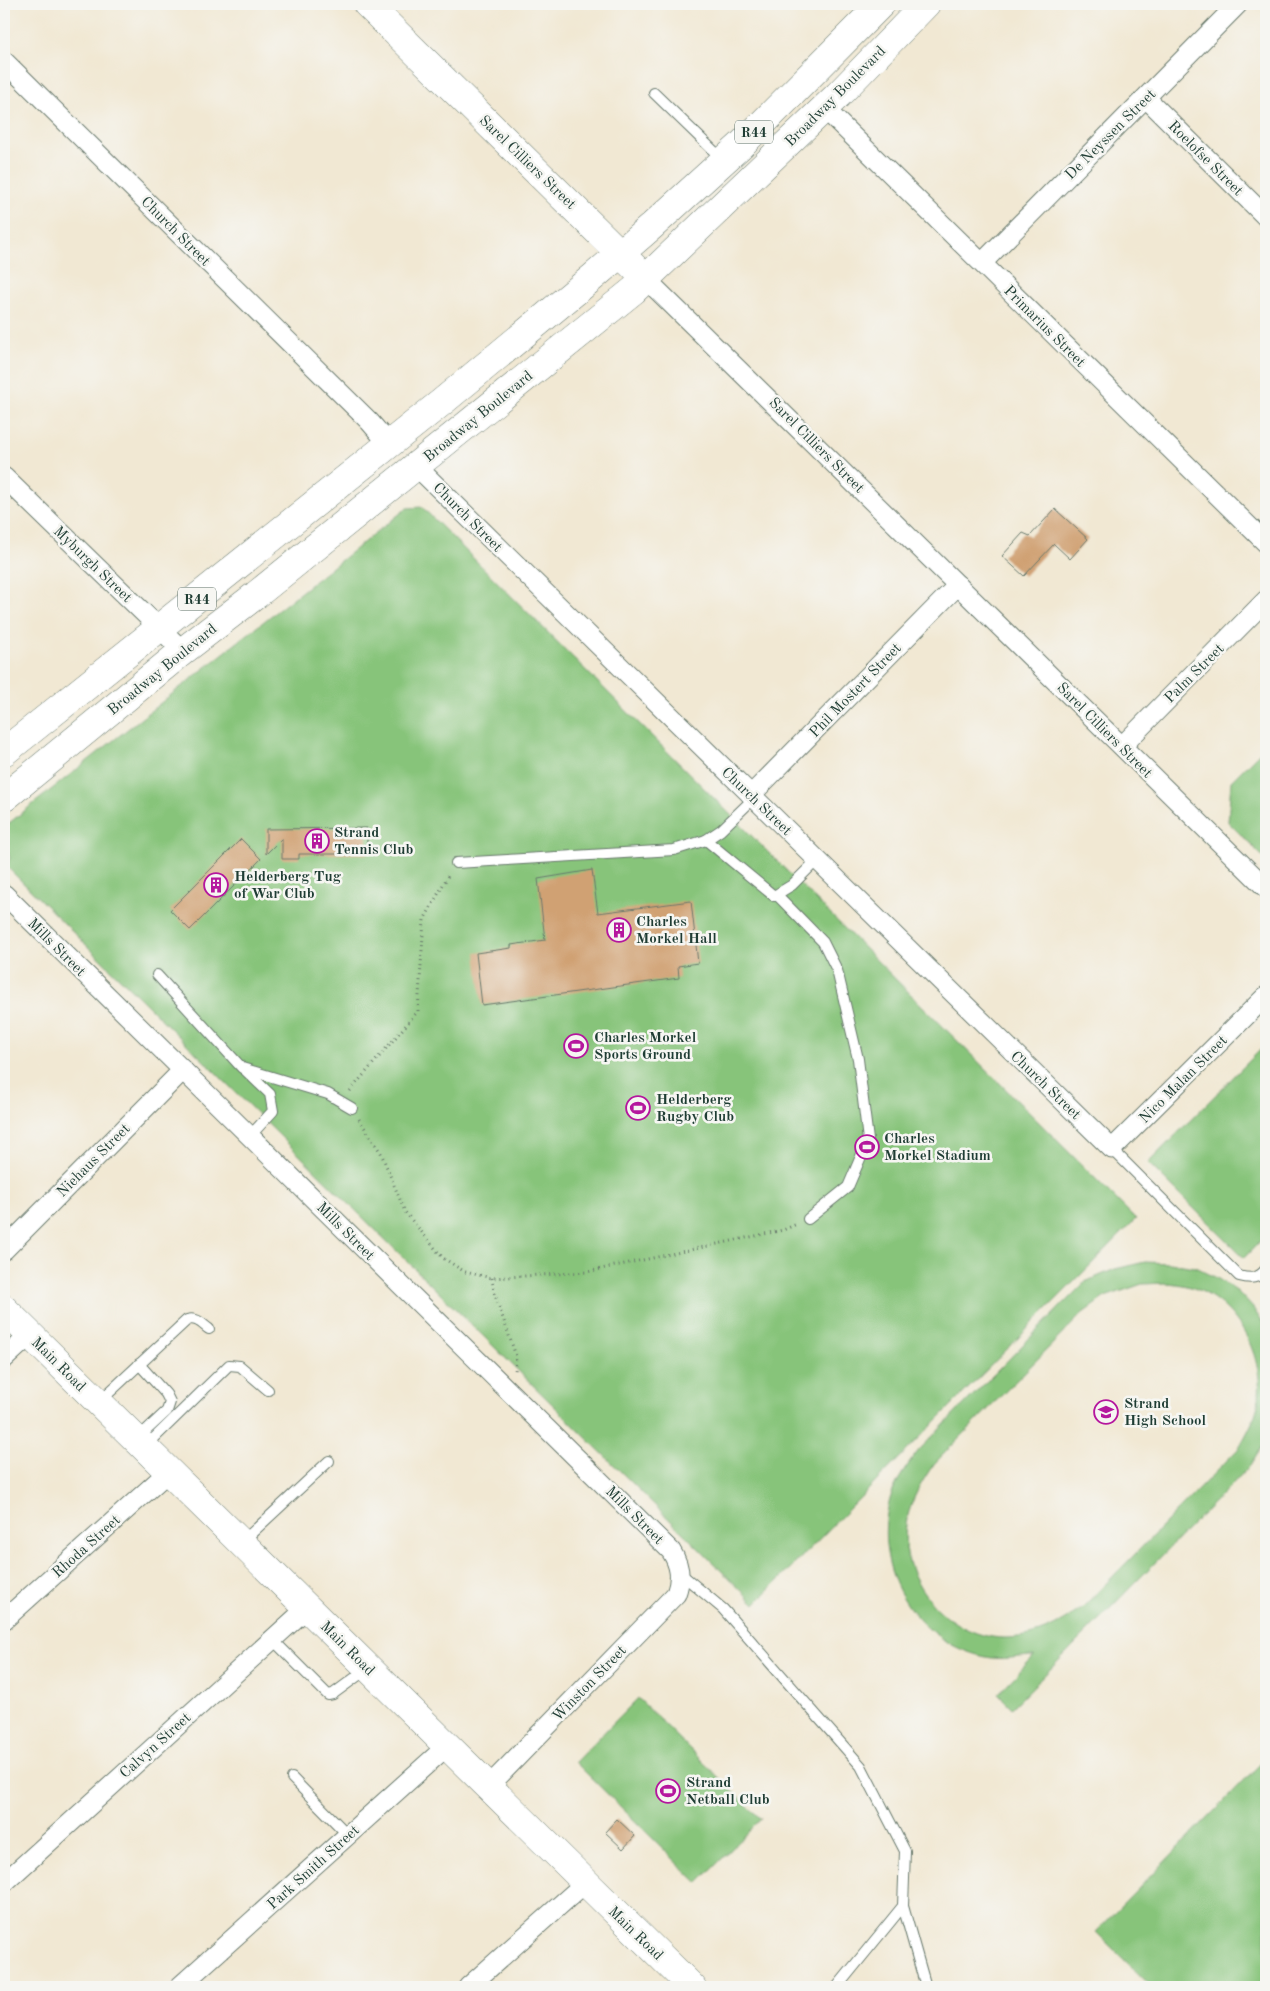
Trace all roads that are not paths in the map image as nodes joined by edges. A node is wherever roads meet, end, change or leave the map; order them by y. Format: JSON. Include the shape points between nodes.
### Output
{"nodes":[{"id":1,"x":367,"y":4,"type":"edge"},
{"id":2,"x":881,"y":4,"type":"edge"},
{"id":3,"x":926,"y":4,"type":"edge"},
{"id":4,"x":1238,"y":4,"type":"edge"},
{"id":5,"x":4,"y":61,"type":"edge"},
{"id":6,"x":654,"y":93,"type":"dead end"},
{"id":7,"x":1146,"y":98,"type":"junction"},
{"id":8,"x":824,"y":108,"type":"junction"},
{"id":9,"x":723,"y":161,"type":"junction"},
{"id":10,"x":1266,"y":217,"type":"edge"},
{"id":11,"x":621,"y":253,"type":"junction"},
{"id":12,"x":982,"y":264,"type":"junction"},
{"id":13,"x":646,"y":279,"type":"junction"},
{"id":14,"x":389,"y":444,"type":"junction"},
{"id":15,"x":416,"y":466,"type":"junction"},
{"id":16,"x":4,"y":477,"type":"edge"},
{"id":17,"x":1266,"y":543,"type":"edge"},
{"id":18,"x":958,"y":585,"type":"junction"},
{"id":19,"x":1266,"y":600,"type":"edge"},
{"id":20,"x":160,"y":628,"type":"junction"},
{"id":21,"x":183,"y":651,"type":"junction"},
{"id":22,"x":1122,"y":746,"type":"junction"},
{"id":23,"x":4,"y":752,"type":"edge"},
{"id":24,"x":752,"y":796,"type":"junction"},
{"id":25,"x":4,"y":798,"type":"edge"},
{"id":26,"x":706,"y":840,"type":"junction"},
{"id":27,"x":817,"y":860,"type":"junction"},
{"id":28,"x":456,"y":863,"type":"road end"},
{"id":29,"x":1266,"y":888,"type":"edge"},
{"id":30,"x":4,"y":894,"type":"edge"},
{"id":31,"x":777,"y":895,"type":"junction"},
{"id":32,"x":157,"y":974,"type":"dead end"},
{"id":33,"x":1266,"y":996,"type":"edge"},
{"id":34,"x":242,"y":1068,"type":"junction"},
{"id":35,"x":183,"y":1070,"type":"junction"},
{"id":36,"x":352,"y":1108,"type":"road end"},
{"id":37,"x":250,"y":1136,"type":"junction"},
{"id":38,"x":1105,"y":1142,"type":"junction"},
{"id":39,"x":808,"y":1219,"type":"road end"},
{"id":40,"x":4,"y":1250,"type":"edge"},
{"id":41,"x":1266,"y":1270,"type":"edge"},
{"id":42,"x":4,"y":1309,"type":"edge"},
{"id":43,"x":209,"y":1329,"type":"dead end"},
{"id":44,"x":30,"y":1335,"type":"junction"},
{"id":45,"x":4,"y":1358,"type":"edge"},
{"id":46,"x":139,"y":1364,"type":"junction"},
{"id":47,"x":268,"y":1390,"type":"dead end"},
{"id":48,"x":98,"y":1402,"type":"junction"},
{"id":49,"x":140,"y":1444,"type":"junction"},
{"id":50,"x":328,"y":1461,"type":"dead end"},
{"id":51,"x":168,"y":1472,"type":"junction"},
{"id":52,"x":240,"y":1543,"type":"junction"},
{"id":53,"x":680,"y":1573,"type":"junction"},
{"id":54,"x":307,"y":1608,"type":"junction"},
{"id":55,"x":4,"y":1620,"type":"edge"},
{"id":56,"x":272,"y":1640,"type":"junction"},
{"id":57,"x":368,"y":1669,"type":"junction"},
{"id":58,"x":447,"y":1746,"type":"junction"},
{"id":59,"x":292,"y":1778,"type":"dead end"},
{"id":60,"x":488,"y":1787,"type":"junction"},
{"id":61,"x":348,"y":1835,"type":"junction"},
{"id":62,"x":4,"y":1883,"type":"edge"},
{"id":63,"x":585,"y":1883,"type":"junction"},
{"id":64,"x":903,"y":1906,"type":"junction"},
{"id":65,"x":179,"y":1987,"type":"edge"},
{"id":66,"x":468,"y":1987,"type":"edge"},
{"id":67,"x":692,"y":1987,"type":"edge"},
{"id":68,"x":837,"y":1987,"type":"edge"},
{"id":69,"x":926,"y":1987,"type":"edge"}],
"edges":[{"from":1,"to":11,"type":"main road","name":"Sarel Cilliers Street"},
{"from":2,"to":9,"type":"main road","number":"R44"},
{"from":3,"to":8,"type":"main road","name":"Broadway Boulevard","number":"R44"},
{"from":4,"to":7,"type":"street","name":"De Neyssen Street"},
{"from":5,"to":14,"type":"street","name":"Church Street"},
{"from":6,"to":9,"type":"lane"},
{"from":7,"to":10,"type":"street","name":"Roelofse Street"},
{"from":7,"to":12,"type":"street","name":"De Neyssen Street"},
{"from":8,"to":12,"type":"street","name":"Primarius Street"},
{"from":8,"to":13,"type":"main road","name":"Broadway Boulevard","number":"R44"},
{"from":9,"to":11,"type":"main road","number":"R44"},
{"from":11,"to":13,"type":"main road","name":"Sarel Cilliers Street"},
{"from":11,"to":14,"type":"main road","number":"R44"},
{"from":12,"to":17,"type":"street","name":"Primarius Street"},
{"from":13,"to":15,"type":"main road","name":"Broadway Boulevard","number":"R44"},
{"from":13,"to":18,"type":"street","name":"Sarel Cilliers Street"},
{"from":14,"to":20,"type":"main road","number":"R44"},
{"from":15,"to":21,"type":"main road","name":"Broadway Boulevard","number":"R44"},
{"from":15,"to":24,"type":"street","name":"Church Street"},
{"from":16,"to":20,"type":"street","name":"Myburgh Street"},
{"from":18,"to":22,"type":"street","name":"Sarel Cilliers Street"},
{"from":18,"to":24,"type":"street","name":"Phil Mostert Street"},
{"from":19,"to":22,"type":"street","name":"Palm Street"},
{"from":20,"to":21,"type":"street","name":"Myburgh Street"},
{"from":20,"to":23,"type":"main road","number":"R44"},
{"from":21,"to":25,"type":"main road","name":"Broadway Boulevard","number":"R44"},
{"from":22,"to":29,"type":"street","name":"Sarel Cilliers Street"},
{"from":24,"to":26,"type":"lane","via":[[721,830]]},
{"from":24,"to":27,"type":"street","name":"Church Street"},
{"from":26,"to":28,"type":"lane","via":[[674,850]]},
{"from":26,"to":31,"type":"lane","via":[[771,895]]},
{"from":27,"to":31,"type":"lane"},
{"from":27,"to":38,"type":"street","name":"Church Street"},
{"from":30,"to":35,"type":"street","name":"Mills Street"},
{"from":31,"to":39,"type":"lane","via":[[823,942],[837,970],[858,1059],[868,1140],[848,1188]]},
{"from":32,"to":34,"type":"lane"},
{"from":33,"to":38,"type":"street","name":"Nico Malan Street"},
{"from":34,"to":36,"type":"lane","via":[[328,1094]]},
{"from":34,"to":37,"type":"lane","via":[[270,1094],[273,1111]]},
{"from":35,"to":37,"type":"street","name":"Mills Street"},
{"from":35,"to":40,"type":"street","name":"Niehaus Street"},
{"from":37,"to":53,"type":"street","name":"Mills Street","via":[[671,1551],[678,1561]]},
{"from":38,"to":41,"type":"lane","via":[[1239,1276],[1257,1278]]},
{"from":42,"to":44,"type":"main road","name":"Main Road"},
{"from":43,"to":46,"type":"lane","via":[[200,1321],[187,1320]]},
{"from":44,"to":45,"type":"street"},
{"from":44,"to":48,"type":"main road","name":"Main Road"},
{"from":46,"to":48,"type":"lane"},
{"from":46,"to":49,"type":"lane","via":[[170,1402],[167,1411]]},
{"from":47,"to":49,"type":"lane","via":[[240,1366],[229,1365]]},
{"from":48,"to":49,"type":"main road","name":"Main Road"},
{"from":49,"to":51,"type":"main road","name":"Main Road"},
{"from":50,"to":52,"type":"lane"},
{"from":51,"to":52,"type":"main road","name":"Main Road"},
{"from":51,"to":55,"type":"street","name":"Rhoda Street"},
{"from":52,"to":54,"type":"main road","name":"Main Road"},
{"from":53,"to":60,"type":"street","name":"Winston Street","via":[[676,1594]]},
{"from":53,"to":64,"type":"lane","via":[[723,1609],[861,1766],[905,1851]]},
{"from":54,"to":56,"type":"street","name":"Calvyn Street"},
{"from":54,"to":57,"type":"main road","name":"Main Road"},
{"from":56,"to":57,"type":"lane","via":[[328,1695]]},
{"from":56,"to":62,"type":"street","name":"Calvyn Street"},
{"from":57,"to":58,"type":"main road","name":"Main Road"},
{"from":58,"to":60,"type":"main road","name":"Main Road"},
{"from":58,"to":61,"type":"street","name":"Park Smith Street"},
{"from":59,"to":61,"type":"lane"},
{"from":60,"to":63,"type":"main road","name":"Main Road"},
{"from":61,"to":65,"type":"street","name":"Park Smith Street"},
{"from":63,"to":66,"type":"street"},
{"from":63,"to":67,"type":"main road","name":"Main Road"},
{"from":64,"to":68,"type":"lane"},
{"from":64,"to":69,"type":"lane"}]}
